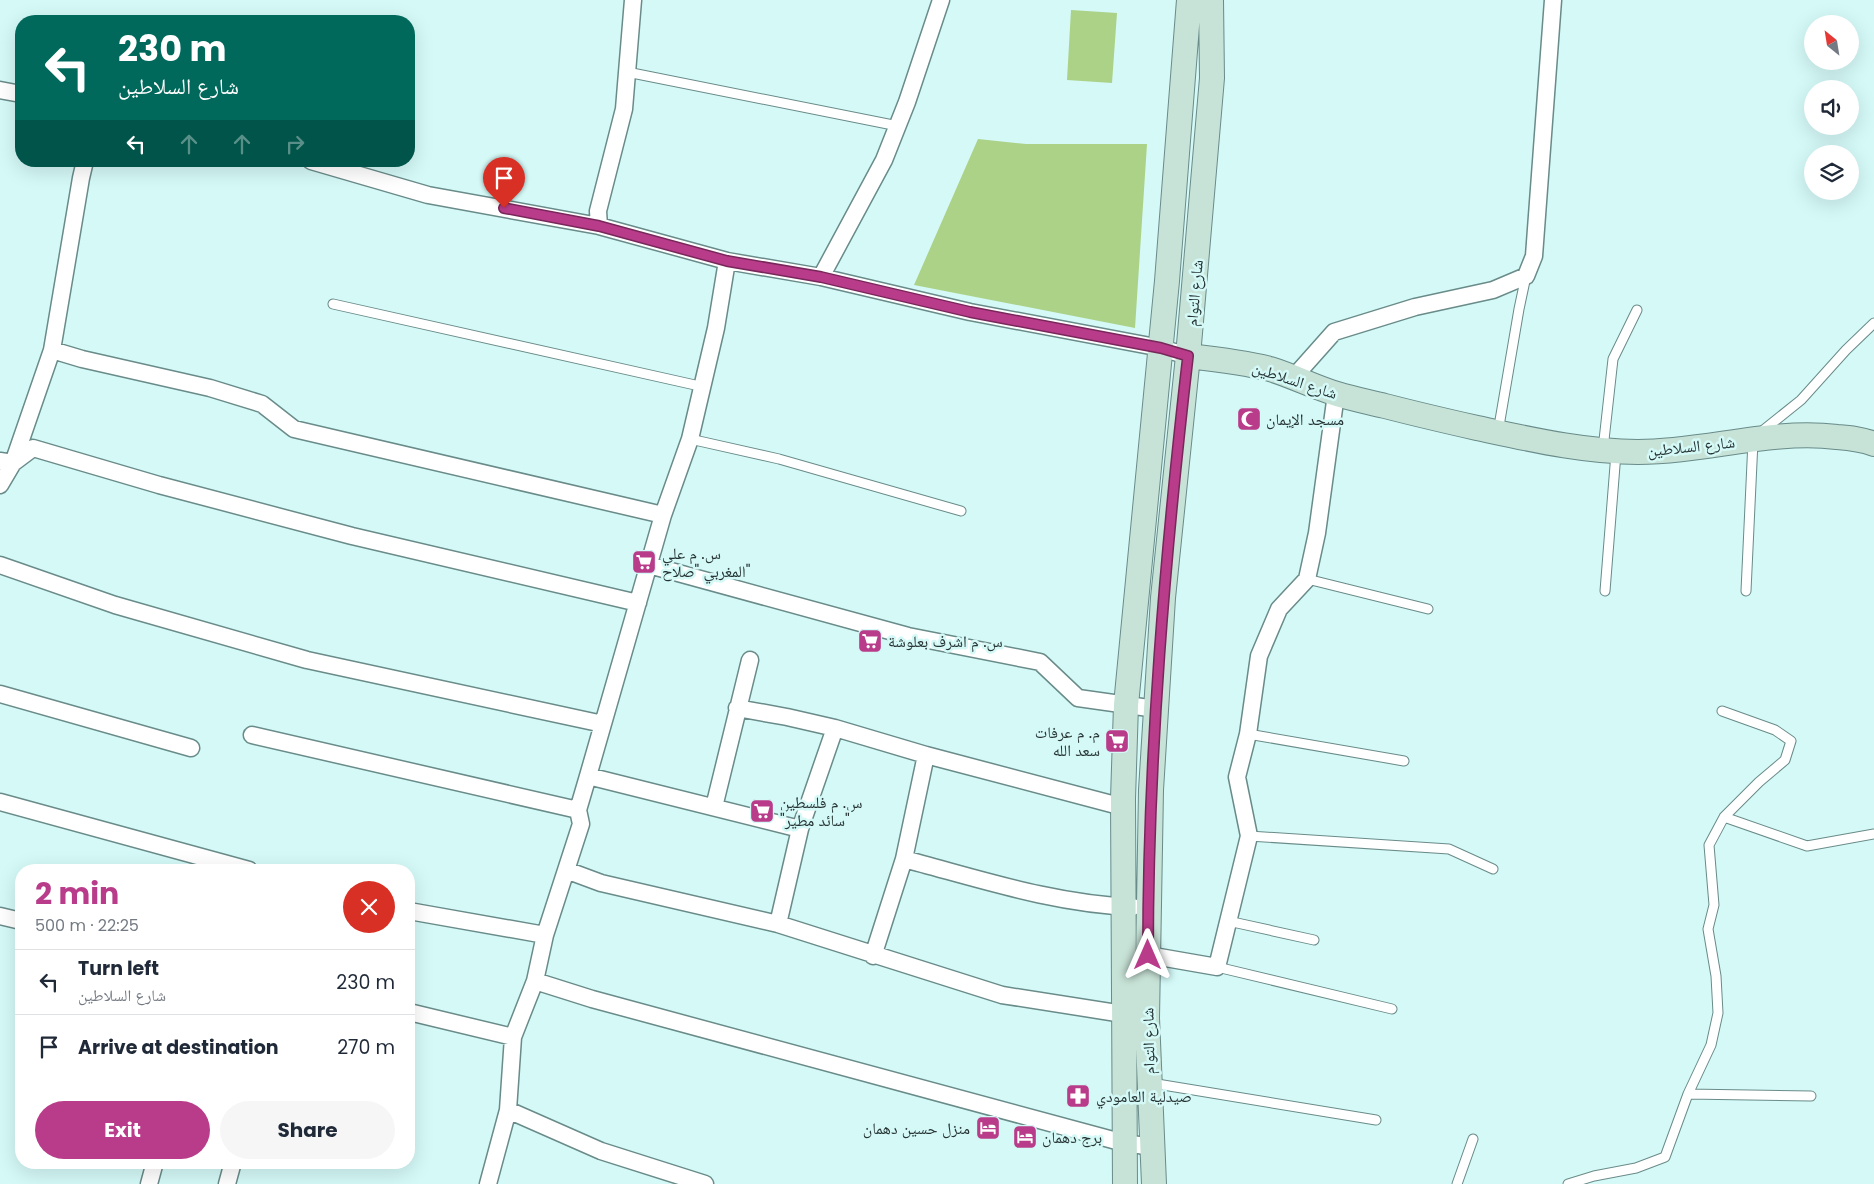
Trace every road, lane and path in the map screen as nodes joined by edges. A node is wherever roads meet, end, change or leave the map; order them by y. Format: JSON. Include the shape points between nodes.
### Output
{"nodes":[{"id":1,"x":633,"y":0,"type":"edge"},
{"id":2,"x":941,"y":0,"type":"edge"},
{"id":3,"x":1189,"y":0,"type":"edge"},
{"id":4,"x":1211,"y":0,"type":"edge"},
{"id":5,"x":1553,"y":0,"type":"edge"},
{"id":6,"x":627,"y":72,"type":"junction"},
{"id":7,"x":0,"y":90,"type":"edge"},
{"id":8,"x":15,"y":93,"type":"edge"},
{"id":9,"x":898,"y":126,"type":"junction"},
{"id":10,"x":83,"y":167,"type":"edge"},
{"id":11,"x":332,"y":167,"type":"edge"},
{"id":12,"x":599,"y":226,"type":"junction"},
{"id":13,"x":727,"y":261,"type":"junction"},
{"id":14,"x":1526,"y":276,"type":"junction"},
{"id":15,"x":821,"y":277,"type":"junction"},
{"id":16,"x":333,"y":304,"type":"dead end"},
{"id":17,"x":1638,"y":310,"type":"dead end"},
{"id":18,"x":1874,"y":323,"type":"edge"},
{"id":19,"x":1161,"y":348,"type":"junction"},
{"id":20,"x":52,"y":350,"type":"junction"},
{"id":21,"x":1188,"y":356,"type":"junction"},
{"id":22,"x":1294,"y":377,"type":"junction"},
{"id":23,"x":704,"y":387,"type":"junction"},
{"id":24,"x":1336,"y":394,"type":"junction"},
{"id":25,"x":1498,"y":432,"type":"junction"},
{"id":26,"x":1753,"y":438,"type":"junction"},
{"id":27,"x":690,"y":439,"type":"junction"},
{"id":28,"x":1874,"y":444,"type":"edge"},
{"id":29,"x":1610,"y":450,"type":"junction"},
{"id":30,"x":6,"y":462,"type":"edge"},
{"id":31,"x":0,"y":485,"type":"edge"},
{"id":32,"x":961,"y":511,"type":"dead end"},
{"id":33,"x":663,"y":515,"type":"junction"},
{"id":34,"x":649,"y":565,"type":"junction"},
{"id":35,"x":0,"y":566,"type":"edge"},
{"id":36,"x":1307,"y":579,"type":"junction"},
{"id":37,"x":1605,"y":591,"type":"dead end"},
{"id":38,"x":1746,"y":591,"type":"dead end"},
{"id":39,"x":638,"y":603,"type":"junction"},
{"id":40,"x":1428,"y":609,"type":"dead end"},
{"id":41,"x":750,"y":660,"type":"dead end"},
{"id":42,"x":0,"y":694,"type":"edge"},
{"id":43,"x":1126,"y":705,"type":"junction"},
{"id":44,"x":737,"y":708,"type":"junction"},
{"id":45,"x":1156,"y":709,"type":"junction"},
{"id":46,"x":1722,"y":711,"type":"dead end"},
{"id":47,"x":603,"y":724,"type":"junction"},
{"id":48,"x":835,"y":728,"type":"junction"},
{"id":49,"x":1248,"y":734,"type":"junction"},
{"id":50,"x":252,"y":735,"type":"dead end"},
{"id":51,"x":191,"y":748,"type":"dead end"},
{"id":52,"x":926,"y":755,"type":"junction"},
{"id":53,"x":1404,"y":761,"type":"dead end"},
{"id":54,"x":588,"y":776,"type":"junction"},
{"id":55,"x":0,"y":802,"type":"edge"},
{"id":56,"x":714,"y":807,"type":"junction"},
{"id":57,"x":1123,"y":807,"type":"junction"},
{"id":58,"x":578,"y":810,"type":"junction"},
{"id":59,"x":1724,"y":817,"type":"junction"},
{"id":60,"x":800,"y":829,"type":"junction"},
{"id":61,"x":1874,"y":834,"type":"edge"},
{"id":62,"x":1249,"y":836,"type":"junction"},
{"id":63,"x":904,"y":859,"type":"junction"},
{"id":64,"x":227,"y":864,"type":"edge"},
{"id":65,"x":1493,"y":869,"type":"dead end"},
{"id":66,"x":566,"y":870,"type":"junction"},
{"id":67,"x":1123,"y":906,"type":"junction"},
{"id":68,"x":1148,"y":907,"type":"junction"},
{"id":69,"x":415,"y":912,"type":"edge"},
{"id":70,"x":0,"y":916,"type":"edge"},
{"id":71,"x":15,"y":920,"type":"edge"},
{"id":72,"x":1228,"y":921,"type":"junction"},
{"id":73,"x":778,"y":924,"type":"junction"},
{"id":74,"x":545,"y":935,"type":"junction"},
{"id":75,"x":1314,"y":940,"type":"dead end"},
{"id":76,"x":1148,"y":955,"type":"junction"},
{"id":77,"x":873,"y":956,"type":"junction"},
{"id":78,"x":1218,"y":967,"type":"junction"},
{"id":79,"x":535,"y":981,"type":"junction"},
{"id":80,"x":1392,"y":1009,"type":"dead end"},
{"id":81,"x":415,"y":1013,"type":"edge"},
{"id":82,"x":1123,"y":1014,"type":"junction"},
{"id":83,"x":513,"y":1037,"type":"junction"},
{"id":84,"x":1148,"y":1083,"type":"junction"},
{"id":85,"x":1688,"y":1094,"type":"junction"},
{"id":86,"x":1811,"y":1096,"type":"dead end"},
{"id":87,"x":508,"y":1110,"type":"junction"},
{"id":88,"x":1376,"y":1120,"type":"dead end"},
{"id":89,"x":1473,"y":1139,"type":"dead end"},
{"id":90,"x":1124,"y":1142,"type":"junction"},
{"id":91,"x":1154,"y":1147,"type":"junction"},
{"id":92,"x":153,"y":1169,"type":"edge"},
{"id":93,"x":231,"y":1169,"type":"edge"},
{"id":94,"x":149,"y":1184,"type":"edge"},
{"id":95,"x":227,"y":1184,"type":"edge"},
{"id":96,"x":488,"y":1184,"type":"edge"},
{"id":97,"x":705,"y":1184,"type":"edge"},
{"id":98,"x":1125,"y":1184,"type":"edge"},
{"id":99,"x":1154,"y":1184,"type":"edge"},
{"id":100,"x":1458,"y":1184,"type":"edge"},
{"id":101,"x":1568,"y":1184,"type":"edge"}],
"edges":[{"from":1,"to":6,"type":"street"},
{"from":2,"to":9,"type":"street"},
{"from":3,"to":19,"type":"main road","name":"شارع التوام"},
{"from":4,"to":21,"type":"main road","name":"شارع التوام","via":[[1212,78]]},
{"from":5,"to":14,"type":"street","via":[[1534,256]]},
{"from":6,"to":9,"type":"lane"},
{"from":6,"to":12,"type":"street","via":[[624,109],[598,211]]},
{"from":7,"to":8,"type":"street"},
{"from":9,"to":15,"type":"street","via":[[884,160]]},
{"from":10,"to":20,"type":"street"},
{"from":11,"to":12,"type":"street","name":"شارع السلاطين","via":[[428,195]]},
{"from":12,"to":13,"type":"street","name":"شارع السلاطين"},
{"from":13,"to":15,"type":"street","name":"شارع السلاطين"},
{"from":13,"to":23,"type":"street"},
{"from":14,"to":22,"type":"street","via":[[1493,290],[1415,307],[1334,332]]},
{"from":14,"to":25,"type":"lane"},
{"from":15,"to":19,"type":"street","name":"شارع السلاطين","via":[[970,312]]},
{"from":16,"to":23,"type":"lane"},
{"from":17,"to":29,"type":"lane","via":[[1613,359]]},
{"from":18,"to":26,"type":"lane","via":[[1801,400]]},
{"from":19,"to":21,"type":"street","name":"شارع السلاطين"},
{"from":19,"to":43,"type":"main road","name":"شارع التوام"},
{"from":20,"to":30,"type":"street"},
{"from":20,"to":33,"type":"street","via":[[210,388],[262,404],[294,429]]},
{"from":21,"to":22,"type":"main road","name":"شارع السلاطين","via":[[1239,362]]},
{"from":21,"to":45,"type":"main road","name":"شارع التوام","via":[[1163,598]]},
{"from":22,"to":24,"type":"main road","name":"شارع السلاطين"},
{"from":23,"to":27,"type":"street"},
{"from":24,"to":25,"type":"main road","name":"شارع السلاطين"},
{"from":24,"to":36,"type":"street","via":[[1317,533]]},
{"from":25,"to":29,"type":"main road","name":"شارع السلاطين","via":[[1543,442]]},
{"from":26,"to":28,"type":"main road","name":"شارع السلاطين","via":[[1822,435],[1866,440]]},
{"from":26,"to":29,"type":"main road","name":"شارع السلاطين","via":[[1666,450]]},
{"from":26,"to":38,"type":"lane"},
{"from":27,"to":32,"type":"lane","via":[[779,459]]},
{"from":27,"to":33,"type":"street"},
{"from":29,"to":37,"type":"lane"},
{"from":30,"to":31,"type":"street"},
{"from":30,"to":39,"type":"street","via":[[33,448],[352,536]]},
{"from":33,"to":34,"type":"street"},
{"from":34,"to":39,"type":"street"},
{"from":34,"to":43,"type":"street","via":[[908,636],[1040,662],[1078,698]]},
{"from":35,"to":47,"type":"street","via":[[115,605],[307,660]]},
{"from":36,"to":40,"type":"lane"},
{"from":36,"to":49,"type":"street","via":[[1279,610],[1258,656]]},
{"from":39,"to":47,"type":"street"},
{"from":41,"to":44,"type":"street"},
{"from":42,"to":51,"type":"street"},
{"from":43,"to":45,"type":"street"},
{"from":43,"to":57,"type":"main road","name":"شارع التوام"},
{"from":44,"to":48,"type":"street"},
{"from":44,"to":56,"type":"street"},
{"from":45,"to":68,"type":"main road","name":"شارع التوام"},
{"from":46,"to":59,"type":"lane","via":[[1774,730],[1791,741],[1785,760]]},
{"from":47,"to":54,"type":"street"},
{"from":48,"to":52,"type":"street"},
{"from":48,"to":60,"type":"street"},
{"from":49,"to":53,"type":"lane"},
{"from":49,"to":62,"type":"street","via":[[1237,777]]},
{"from":50,"to":58,"type":"street"},
{"from":52,"to":57,"type":"street"},
{"from":52,"to":63,"type":"street"},
{"from":54,"to":56,"type":"street"},
{"from":54,"to":58,"type":"street"},
{"from":55,"to":64,"type":"street"},
{"from":56,"to":60,"type":"street"},
{"from":57,"to":67,"type":"main road","name":"شارع التوام"},
{"from":58,"to":66,"type":"street","via":[[581,824]]},
{"from":59,"to":61,"type":"lane","via":[[1807,846]]},
{"from":59,"to":85,"type":"lane","via":[[1709,845],[1714,905],[1708,929],[1718,1014],[1711,1045]]},
{"from":60,"to":73,"type":"street"},
{"from":62,"to":65,"type":"lane","via":[[1449,849]]},
{"from":62,"to":72,"type":"street"},
{"from":63,"to":67,"type":"street","via":[[1046,897]]},
{"from":63,"to":77,"type":"street"},
{"from":66,"to":73,"type":"street","via":[[601,883]]},
{"from":66,"to":74,"type":"street"},
{"from":67,"to":68,"type":"street"},
{"from":67,"to":82,"type":"main road","name":"شارع التوام"},
{"from":68,"to":76,"type":"main road","name":"شارع التوام"},
{"from":69,"to":74,"type":"street"},
{"from":70,"to":71,"type":"street"},
{"from":72,"to":75,"type":"lane"},
{"from":72,"to":78,"type":"street"},
{"from":73,"to":77,"type":"street"},
{"from":74,"to":79,"type":"street"},
{"from":76,"to":78,"type":"street"},
{"from":76,"to":84,"type":"main road","name":"شارع التوام"},
{"from":77,"to":82,"type":"street","via":[[1002,995]]},
{"from":78,"to":80,"type":"lane"},
{"from":79,"to":83,"type":"street"},
{"from":79,"to":90,"type":"street"},
{"from":81,"to":83,"type":"street"},
{"from":82,"to":90,"type":"main road","name":"شارع التوام"},
{"from":83,"to":87,"type":"street"},
{"from":84,"to":88,"type":"lane"},
{"from":84,"to":91,"type":"main road","name":"شارع التوام"},
{"from":85,"to":86,"type":"lane"},
{"from":85,"to":101,"type":"lane","via":[[1665,1158]]},
{"from":87,"to":96,"type":"street"},
{"from":87,"to":97,"type":"street","via":[[601,1151]]},
{"from":89,"to":100,"type":"lane"},
{"from":90,"to":91,"type":"street"},
{"from":90,"to":98,"type":"main road","name":"شارع التوام"},
{"from":91,"to":99,"type":"main road","name":"شارع التوام"},
{"from":92,"to":94,"type":"street"},
{"from":93,"to":95,"type":"street"}]}
